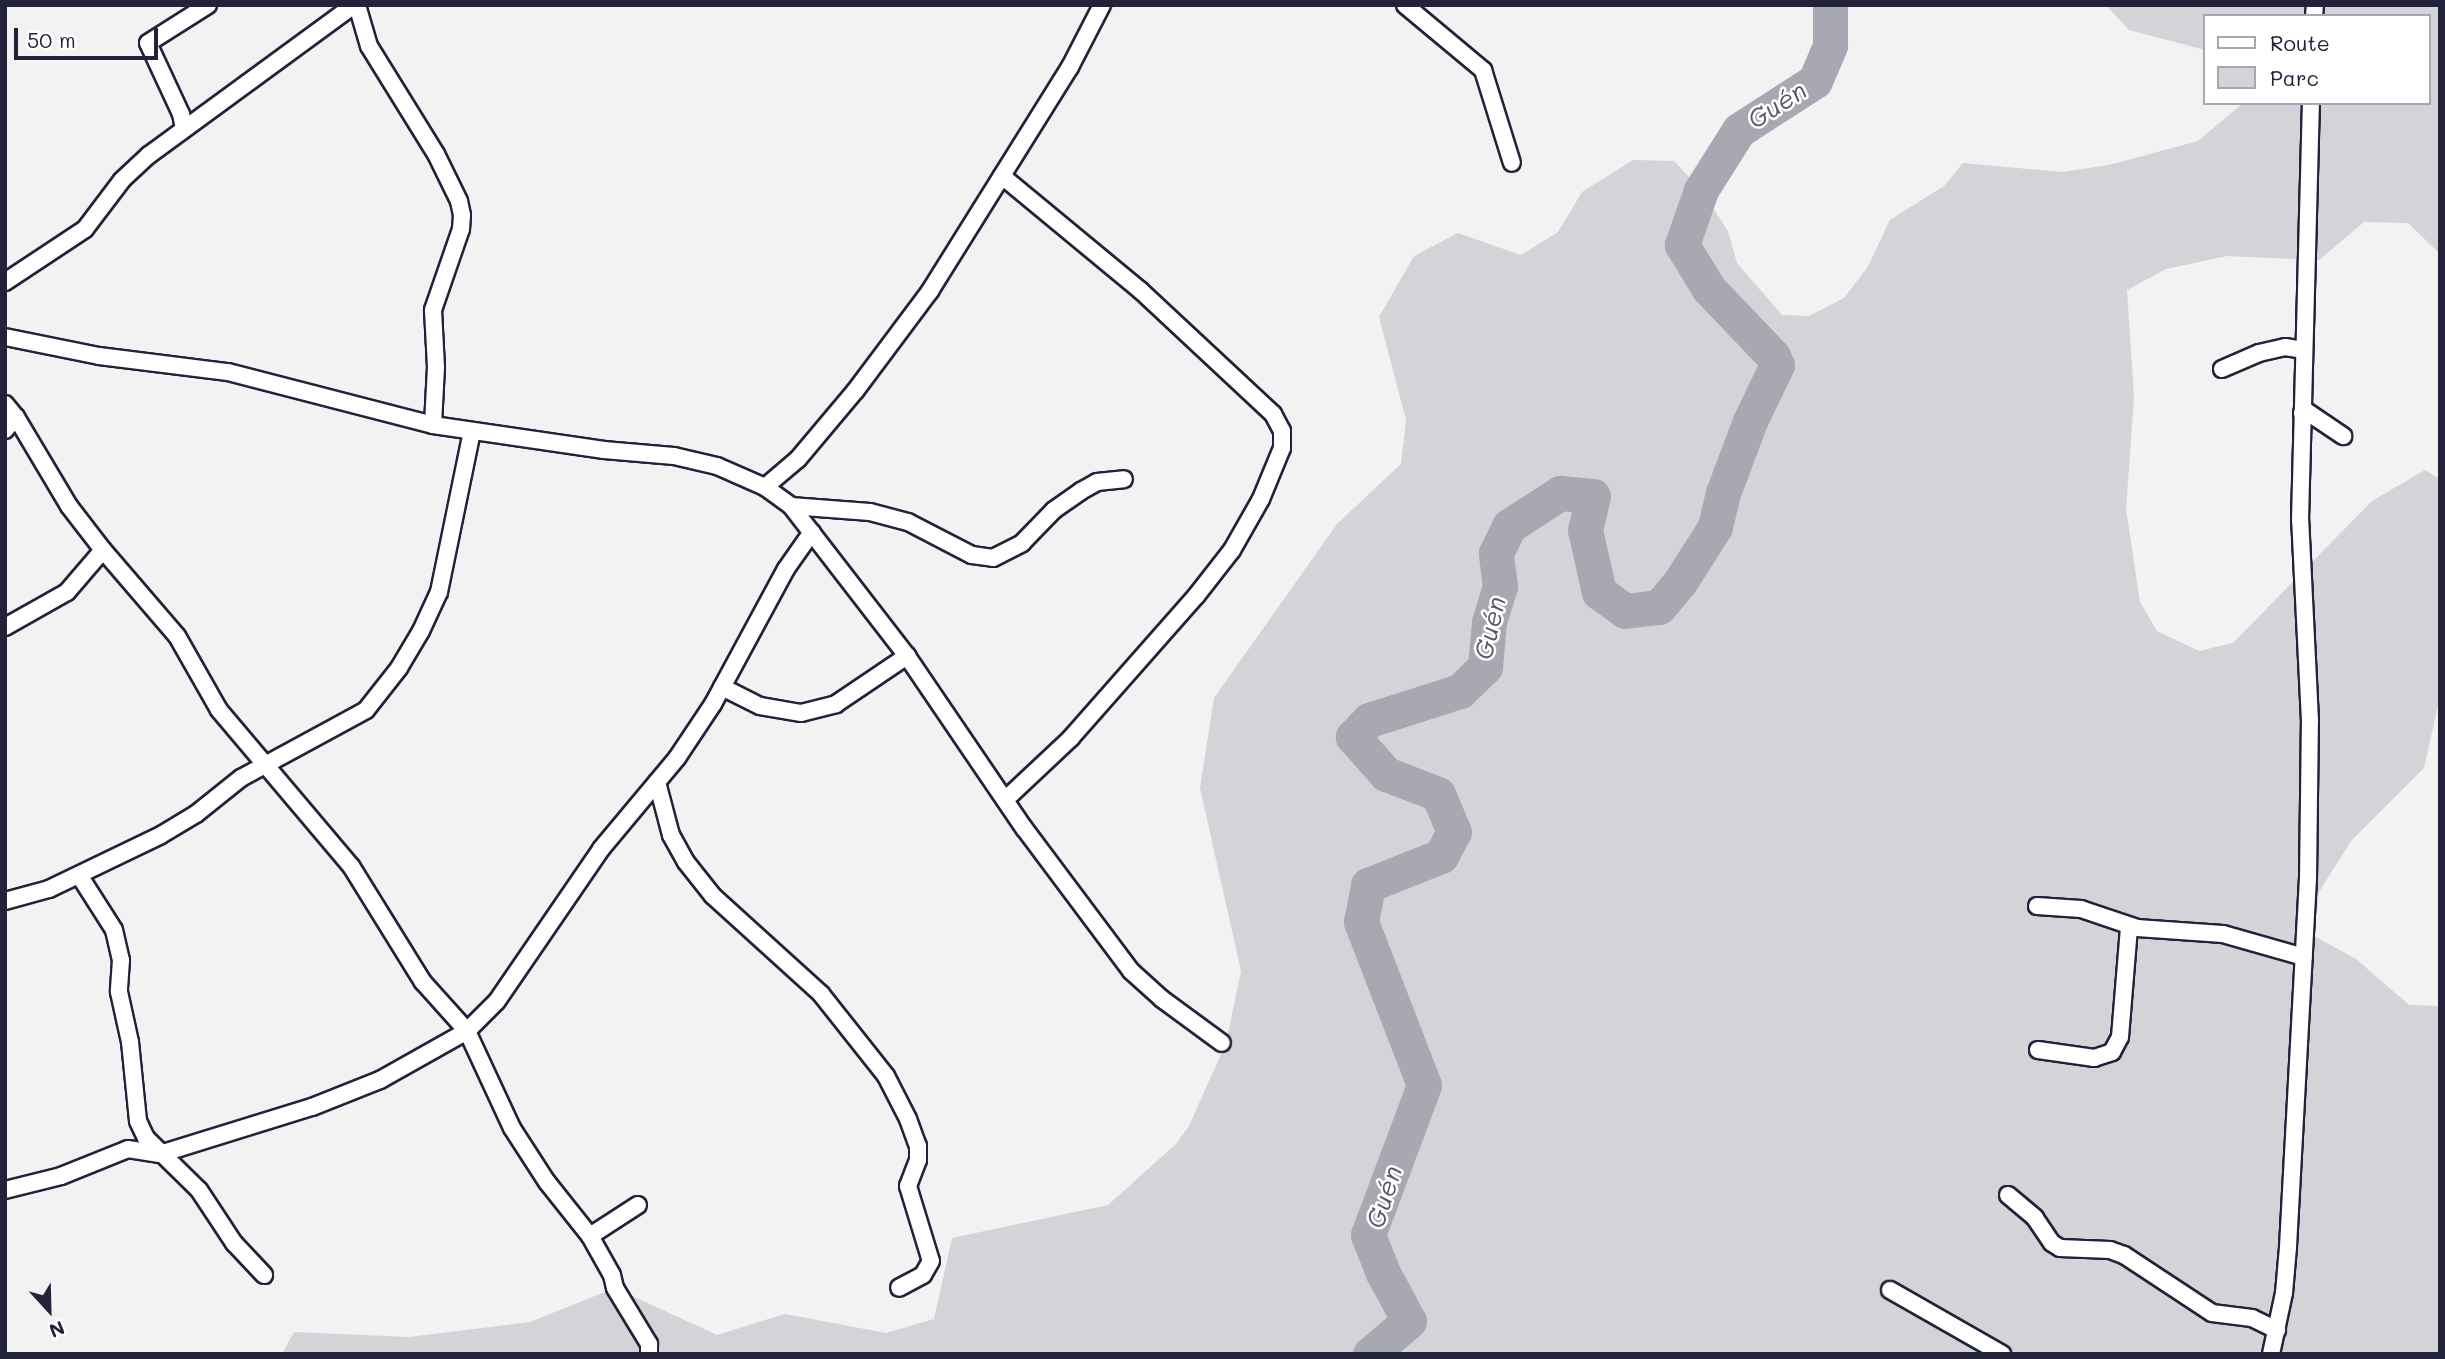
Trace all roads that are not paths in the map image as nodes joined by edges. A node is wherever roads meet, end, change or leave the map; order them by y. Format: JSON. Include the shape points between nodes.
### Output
{"nodes":[{"id":1,"x":208,"y":5,"type":"edge"},
{"id":2,"x":356,"y":5,"type":"edge"},
{"id":3,"x":1102,"y":5,"type":"edge"},
{"id":4,"x":1405,"y":5,"type":"edge"},
{"id":5,"x":2311,"y":105,"type":"edge"},
{"id":6,"x":184,"y":129,"type":"junction"},
{"id":7,"x":1512,"y":163,"type":"dead end"},
{"id":8,"x":1002,"y":176,"type":"junction"},
{"id":9,"x":5,"y":282,"type":"edge"},
{"id":10,"x":5,"y":337,"type":"edge"},
{"id":11,"x":2303,"y":350,"type":"junction"},
{"id":12,"x":2222,"y":369,"type":"dead end"},
{"id":13,"x":5,"y":404,"type":"edge"},
{"id":14,"x":2302,"y":413,"type":"junction"},
{"id":15,"x":16,"y":416,"type":"junction"},
{"id":16,"x":433,"y":425,"type":"junction"},
{"id":17,"x":5,"y":430,"type":"edge"},
{"id":18,"x":472,"y":431,"type":"junction"},
{"id":19,"x":2343,"y":436,"type":"dead end"},
{"id":20,"x":1124,"y":479,"type":"dead end"},
{"id":21,"x":765,"y":487,"type":"junction"},
{"id":22,"x":791,"y":506,"type":"junction"},
{"id":23,"x":812,"y":531,"type":"junction"},
{"id":24,"x":103,"y":550,"type":"junction"},
{"id":25,"x":5,"y":626,"type":"edge"},
{"id":26,"x":907,"y":656,"type":"junction"},
{"id":27,"x":722,"y":687,"type":"junction"},
{"id":28,"x":267,"y":766,"type":"junction"},
{"id":29,"x":657,"y":782,"type":"junction"},
{"id":30,"x":1006,"y":799,"type":"junction"},
{"id":31,"x":79,"y":874,"type":"junction"},
{"id":32,"x":5,"y":901,"type":"edge"},
{"id":33,"x":2037,"y":906,"type":"dead end"},
{"id":34,"x":2129,"y":927,"type":"junction"},
{"id":35,"x":2304,"y":957,"type":"junction"},
{"id":36,"x":467,"y":1031,"type":"junction"},
{"id":37,"x":1222,"y":1043,"type":"dead end"},
{"id":38,"x":2038,"y":1050,"type":"dead end"},
{"id":39,"x":160,"y":1154,"type":"junction"},
{"id":40,"x":5,"y":1190,"type":"edge"},
{"id":41,"x":2008,"y":1195,"type":"dead end"},
{"id":42,"x":638,"y":1205,"type":"dead end"},
{"id":43,"x":590,"y":1236,"type":"junction"},
{"id":44,"x":264,"y":1275,"type":"dead end"},
{"id":45,"x":899,"y":1288,"type":"dead end"},
{"id":46,"x":1890,"y":1290,"type":"dead end"},
{"id":47,"x":2277,"y":1330,"type":"junction"},
{"id":48,"x":649,"y":1354,"type":"edge"},
{"id":49,"x":2002,"y":1354,"type":"edge"},
{"id":50,"x":2271,"y":1354,"type":"edge"}],
"edges":[{"from":1,"to":6,"type":"street","via":[[148,43]]},
{"from":2,"to":6,"type":"street"},
{"from":2,"to":16,"type":"street","via":[[369,46],[436,155],[462,215],[433,310]]},
{"from":3,"to":8,"type":"street"},
{"from":4,"to":7,"type":"street","via":[[1483,70]]},
{"from":5,"to":11,"type":"street"},
{"from":6,"to":9,"type":"street","via":[[122,180],[85,229]]},
{"from":8,"to":21,"type":"street","via":[[930,291],[856,390],[798,459]]},
{"from":8,"to":30,"type":"street","via":[[1140,290],[1273,414],[1282,431],[1282,447],[1261,499],[1232,550],[1088,719]]},
{"from":10,"to":16,"type":"street","via":[[99,356],[228,372]]},
{"from":11,"to":12,"type":"street","via":[[2285,347],[2259,353]]},
{"from":11,"to":14,"type":"street"},
{"from":13,"to":15,"type":"street"},
{"from":14,"to":19,"type":"street","via":[[2306,411]]},
{"from":14,"to":35,"type":"street","via":[[2300,520],[2310,721]]},
{"from":15,"to":17,"type":"street"},
{"from":15,"to":24,"type":"street","via":[[69,506]]},
{"from":16,"to":18,"type":"street"},
{"from":18,"to":21,"type":"street","via":[[674,456],[717,466]]},
{"from":18,"to":28,"type":"street","via":[[439,592],[393,677],[366,710]]},
{"from":20,"to":22,"type":"street","via":[[1097,482],[1063,502],[1022,543],[993,558],[972,555],[908,522],[870,512]]},
{"from":21,"to":22,"type":"street"},
{"from":22,"to":23,"type":"street"},
{"from":23,"to":26,"type":"street"},
{"from":23,"to":27,"type":"street","via":[[786,569]]},
{"from":24,"to":25,"type":"street","via":[[67,592]]},
{"from":24,"to":28,"type":"street","via":[[177,636],[219,710]]},
{"from":26,"to":27,"type":"street","via":[[836,704],[801,713],[760,706]]},
{"from":26,"to":30,"type":"street"},
{"from":27,"to":29,"type":"street"},
{"from":28,"to":31,"type":"street","via":[[242,778],[161,835]]},
{"from":28,"to":36,"type":"street","via":[[351,866],[423,982]]},
{"from":29,"to":36,"type":"street","via":[[601,849],[497,1001]]},
{"from":29,"to":45,"type":"street","via":[[671,835],[686,862],[713,896],[821,993],[886,1076],[908,1119],[918,1146],[908,1186],[931,1261],[923,1275]]},
{"from":30,"to":37,"type":"street","via":[[1046,860],[1132,971]]},
{"from":31,"to":32,"type":"street"},
{"from":31,"to":39,"type":"street","via":[[114,930],[138,1121]]},
{"from":33,"to":34,"type":"street","via":[[2081,909]]},
{"from":34,"to":35,"type":"street","via":[[2223,934]]},
{"from":34,"to":38,"type":"street","via":[[2120,1037],[2112,1052],[2094,1058]]},
{"from":35,"to":47,"type":"street","via":[[2293,1187]]},
{"from":36,"to":39,"type":"street","via":[[369,1085]]},
{"from":36,"to":43,"type":"street","via":[[512,1128]]},
{"from":39,"to":40,"type":"street","via":[[128,1149],[61,1176]]},
{"from":39,"to":44,"type":"street","via":[[199,1190],[234,1243]]},
{"from":41,"to":47,"type":"street","via":[[2035,1217],[2060,1248],[2124,1255],[2212,1313],[2252,1318]]},
{"from":42,"to":43,"type":"street"},
{"from":43,"to":48,"type":"street","via":[[649,1344]]},
{"from":46,"to":49,"type":"street"},
{"from":47,"to":50,"type":"street"}]}
